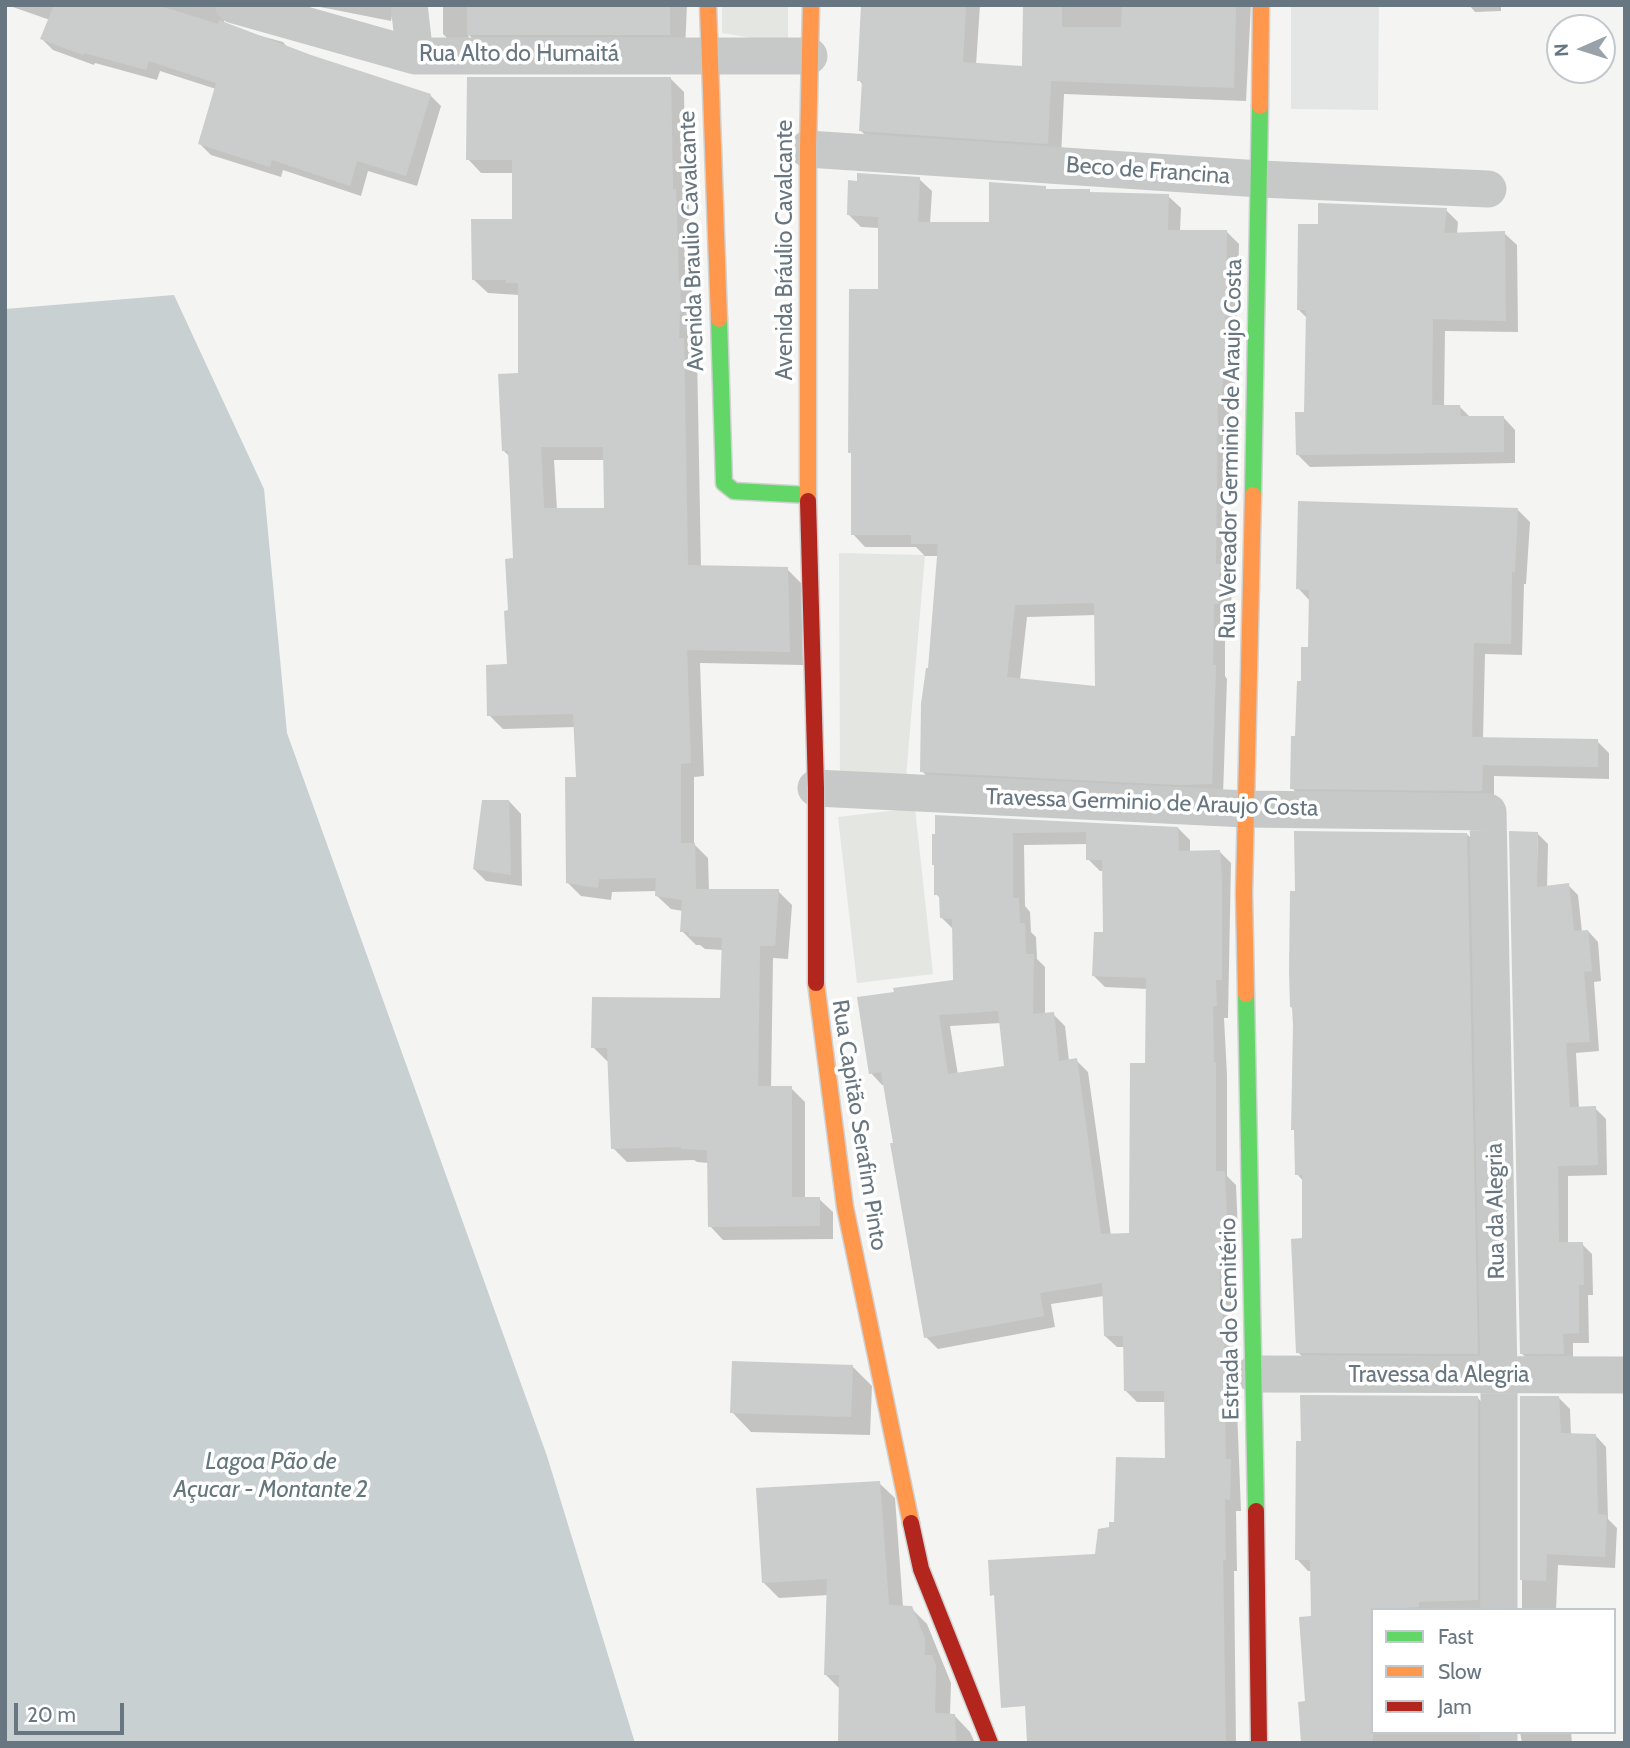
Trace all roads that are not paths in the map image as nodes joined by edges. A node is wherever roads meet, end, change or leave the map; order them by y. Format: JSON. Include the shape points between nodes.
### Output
{"nodes":[{"id":1,"x":234,"y":5,"type":"edge"},
{"id":2,"x":409,"y":5,"type":"edge"},
{"id":3,"x":708,"y":5,"type":"edge"},
{"id":4,"x":811,"y":5,"type":"edge"},
{"id":5,"x":1261,"y":5,"type":"edge"},
{"id":6,"x":709,"y":55,"type":"junction"},
{"id":7,"x":809,"y":55,"type":"junction"},
{"id":8,"x":415,"y":56,"type":"junction"},
{"id":9,"x":807,"y":149,"type":"junction"},
{"id":10,"x":1260,"y":179,"type":"junction"},
{"id":11,"x":1488,"y":189,"type":"dead end"},
{"id":12,"x":808,"y":495,"type":"junction"},
{"id":13,"x":816,"y":788,"type":"junction"},
{"id":14,"x":1246,"y":809,"type":"junction"},
{"id":15,"x":1488,"y":812,"type":"joint"},
{"id":16,"x":1244,"y":893,"type":"joint"},
{"id":17,"x":1254,"y":1374,"type":"junction"},
{"id":18,"x":1625,"y":1375,"type":"edge"},
{"id":19,"x":1499,"y":1376,"type":"junction"},
{"id":20,"x":1499,"y":1608,"type":"edge"},
{"id":21,"x":990,"y":1743,"type":"edge"},
{"id":22,"x":1259,"y":1743,"type":"edge"}],
"edges":[{"from":1,"to":8,"type":"street","name":"Rua Alto do Humaitá"},
{"from":2,"to":8,"type":"street"},
{"from":3,"to":6,"type":"street","name":"Avenida Braulio Cavalcante"},
{"from":4,"to":7,"type":"street","name":"Avenida Bráulio Cavalcante"},
{"from":5,"to":10,"type":"street","name":"Rua Vereador Germinio de Araujo Costa"},
{"from":6,"to":7,"type":"street","name":"Rua Alto do Humaitá"},
{"from":6,"to":8,"type":"street","name":"Rua Alto do Humaitá"},
{"from":6,"to":12,"type":"street","name":"Avenida Braulio Cavalcante","via":[[724,483],[734,491]]},
{"from":7,"to":9,"type":"street","name":"Avenida Bráulio Cavalcante"},
{"from":9,"to":10,"type":"street","name":"Beco de Francina"},
{"from":9,"to":12,"type":"street","name":"Avenida Bráulio Cavalcante"},
{"from":10,"to":11,"type":"street","name":"Beco de Francina"},
{"from":10,"to":14,"type":"street","name":"Rua Vereador Germinio de Araujo Costa"},
{"from":12,"to":13,"type":"street","name":"Rua Capitão Serafim Pinto"},
{"from":13,"to":14,"type":"street","name":"Travessa Germinio de Araujo Costa"},
{"from":13,"to":21,"type":"street","name":"Rua Capitão Serafim Pinto","via":[[816,991],[845,1207],[921,1569]]},
{"from":14,"to":15,"type":"street","name":"Travessa Germinio de Araujo Costa"},
{"from":14,"to":16,"type":"street","name":"Rua Vereador Germinio de Araujo Costa"},
{"from":15,"to":19,"type":"street","name":"Rua da Alegria"},
{"from":16,"to":17,"type":"street","name":"Estrada do Cemitério"},
{"from":17,"to":19,"type":"street","name":"Travessa da Alegria"},
{"from":17,"to":22,"type":"street","name":"Estrada do Cemitério"},
{"from":18,"to":19,"type":"street","name":"Travessa da Alegria"},
{"from":19,"to":20,"type":"street","name":"Rua da Alegria"}]}
